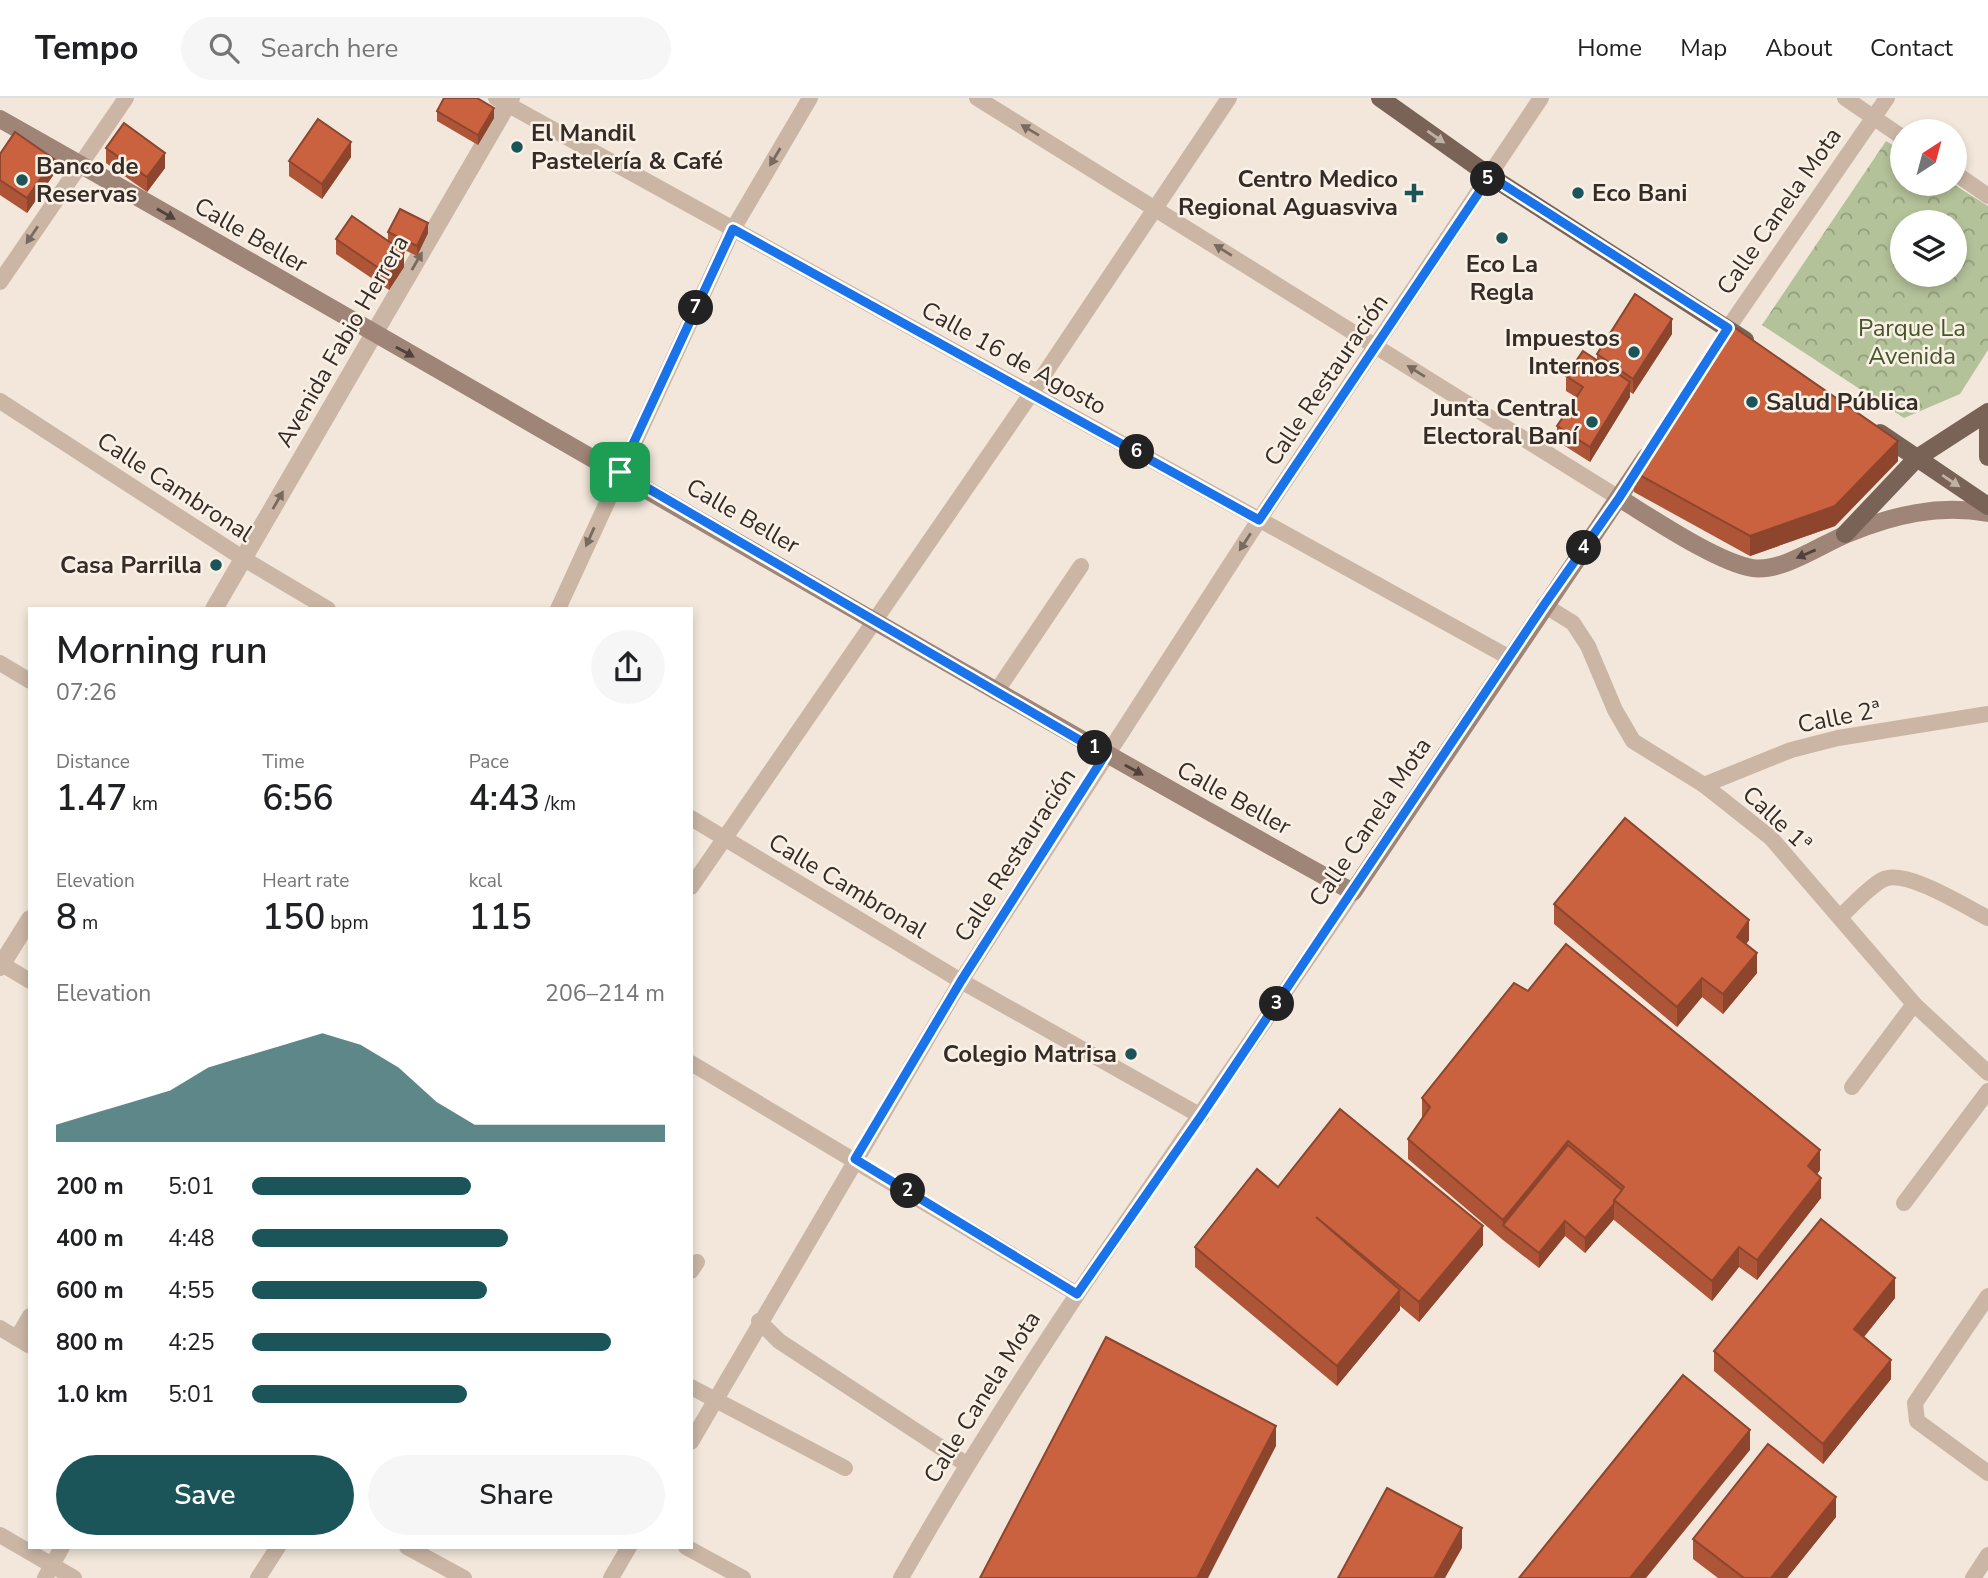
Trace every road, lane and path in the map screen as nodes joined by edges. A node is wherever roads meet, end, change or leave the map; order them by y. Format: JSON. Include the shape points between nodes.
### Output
{"nodes":[{"id":1,"x":126,"y":98,"type":"edge"},
{"id":2,"x":810,"y":98,"type":"edge"},
{"id":3,"x":977,"y":98,"type":"edge"},
{"id":4,"x":1229,"y":98,"type":"edge"},
{"id":5,"x":1380,"y":98,"type":"edge"},
{"id":6,"x":1541,"y":98,"type":"edge"},
{"id":7,"x":1845,"y":98,"type":"edge"},
{"id":8,"x":1887,"y":98,"type":"edge"},
{"id":9,"x":505,"y":100,"type":"edge"},
{"id":10,"x":1874,"y":117,"type":"junction"},
{"id":11,"x":0,"y":119,"type":"edge"},
{"id":12,"x":1890,"y":128,"type":"edge"},
{"id":13,"x":79,"y":164,"type":"junction"},
{"id":14,"x":1490,"y":176,"type":"junction"},
{"id":15,"x":1967,"y":181,"type":"edge"},
{"id":16,"x":1988,"y":196,"type":"edge"},
{"id":17,"x":1156,"y":208,"type":"junction"},
{"id":18,"x":733,"y":229,"type":"junction"},
{"id":19,"x":0,"y":282,"type":"edge"},
{"id":20,"x":1725,"y":334,"type":"junction"},
{"id":21,"x":374,"y":335,"type":"junction"},
{"id":22,"x":1376,"y":347,"type":"junction"},
{"id":23,"x":1761,"y":351,"type":"edge"},
{"id":24,"x":1031,"y":394,"type":"junction"},
{"id":25,"x":0,"y":401,"type":"edge"},
{"id":26,"x":1988,"y":412,"type":"edge"},
{"id":27,"x":1870,"y":425,"type":"edge"},
{"id":28,"x":1988,"y":425,"type":"edge"},
{"id":29,"x":1656,"y":441,"type":"edge"},
{"id":30,"x":1988,"y":457,"type":"edge"},
{"id":31,"x":1917,"y":458,"type":"junction"},
{"id":32,"x":620,"y":472,"type":"junction"},
{"id":33,"x":1619,"y":498,"type":"junction"},
{"id":34,"x":1988,"y":506,"type":"edge"},
{"id":35,"x":1988,"y":513,"type":"edge"},
{"id":36,"x":1259,"y":520,"type":"junction"},
{"id":37,"x":1845,"y":534,"type":"junction"},
{"id":38,"x":244,"y":559,"type":"junction"},
{"id":39,"x":1081,"y":566,"type":"dead end"},
{"id":40,"x":1544,"y":605,"type":"junction"},
{"id":41,"x":215,"y":607,"type":"edge"},
{"id":42,"x":325,"y":607,"type":"edge"},
{"id":43,"x":559,"y":607,"type":"edge"},
{"id":44,"x":873,"y":621,"type":"junction"},
{"id":45,"x":1510,"y":659,"type":"junction"},
{"id":46,"x":0,"y":663,"type":"edge"},
{"id":47,"x":28,"y":680,"type":"edge"},
{"id":48,"x":996,"y":692,"type":"junction"},
{"id":49,"x":1988,"y":714,"type":"edge"},
{"id":50,"x":1105,"y":755,"type":"junction"},
{"id":51,"x":1704,"y":785,"type":"junction"},
{"id":52,"x":693,"y":819,"type":"edge"},
{"id":53,"x":725,"y":837,"type":"junction"},
{"id":54,"x":693,"y":884,"type":"edge"},
{"id":55,"x":1353,"y":892,"type":"junction"},
{"id":56,"x":1841,"y":916,"type":"junction"},
{"id":57,"x":1988,"y":918,"type":"edge"},
{"id":58,"x":28,"y":922,"type":"edge"},
{"id":59,"x":0,"y":965,"type":"edge"},
{"id":60,"x":28,"y":980,"type":"edge"},
{"id":61,"x":961,"y":981,"type":"junction"},
{"id":62,"x":1914,"y":1004,"type":"junction"},
{"id":63,"x":693,"y":1064,"type":"edge"},
{"id":64,"x":1988,"y":1073,"type":"edge"},
{"id":65,"x":1852,"y":1087,"type":"dead end"},
{"id":66,"x":1988,"y":1091,"type":"edge"},
{"id":67,"x":1201,"y":1116,"type":"junction"},
{"id":68,"x":855,"y":1159,"type":"junction"},
{"id":69,"x":1904,"y":1203,"type":"dead end"},
{"id":70,"x":1077,"y":1294,"type":"junction"},
{"id":71,"x":1988,"y":1296,"type":"edge"},
{"id":72,"x":759,"y":1321,"type":"junction"},
{"id":73,"x":28,"y":1323,"type":"edge"},
{"id":74,"x":0,"y":1328,"type":"edge"},
{"id":75,"x":23,"y":1342,"type":"edge"},
{"id":76,"x":693,"y":1388,"type":"edge"},
{"id":77,"x":715,"y":1400,"type":"junction"},
{"id":78,"x":693,"y":1438,"type":"edge"},
{"id":79,"x":966,"y":1464,"type":"junction"},
{"id":80,"x":845,"y":1468,"type":"dead end"},
{"id":81,"x":1988,"y":1473,"type":"edge"},
{"id":82,"x":0,"y":1535,"type":"edge"},
{"id":83,"x":61,"y":1549,"type":"edge"},
{"id":84,"x":277,"y":1549,"type":"edge"},
{"id":85,"x":411,"y":1549,"type":"edge"},
{"id":86,"x":628,"y":1549,"type":"edge"},
{"id":87,"x":690,"y":1549,"type":"edge"},
{"id":88,"x":1988,"y":1555,"type":"edge"},
{"id":89,"x":49,"y":1572,"type":"edge"},
{"id":90,"x":74,"y":1578,"type":"edge"},
{"id":91,"x":258,"y":1578,"type":"edge"},
{"id":92,"x":464,"y":1578,"type":"edge"},
{"id":93,"x":611,"y":1578,"type":"edge"},
{"id":94,"x":743,"y":1578,"type":"edge"},
{"id":95,"x":901,"y":1578,"type":"edge"},
{"id":96,"x":1973,"y":1578,"type":"edge"}],
"edges":[{"from":1,"to":13,"type":"street"},
{"from":2,"to":18,"type":"street","one_way":true},
{"from":17,"to":3,"type":"street","one_way":true},
{"from":4,"to":17,"type":"street"},
{"from":5,"to":14,"type":"main road","one_way":true},
{"from":6,"to":14,"type":"street","name":"Calle Restauración"},
{"from":7,"to":10,"type":"street"},
{"from":8,"to":10,"type":"street","name":"Calle Canela Mota"},
{"from":9,"to":18,"type":"street","name":"Calle 16 de Agosto"},
{"from":21,"to":9,"type":"street","name":"Avenida Fabio Herrera","one_way":true},
{"from":10,"to":12,"type":"street"},
{"from":10,"to":20,"type":"street","name":"Calle Canela Mota"},
{"from":11,"to":13,"type":"main road","name":"Calle Beller"},
{"from":13,"to":19,"type":"street","one_way":true},
{"from":13,"to":21,"type":"main road","name":"Calle Beller","one_way":true},
{"from":14,"to":20,"type":"main road"},
{"from":14,"to":22,"type":"street","name":"Calle Restauración"},
{"from":15,"to":16,"type":"street"},
{"from":22,"to":17,"type":"street","one_way":true},
{"from":17,"to":24,"type":"street"},
{"from":18,"to":24,"type":"street","name":"Calle 16 de Agosto"},
{"from":18,"to":32,"type":"street"},
{"from":20,"to":23,"type":"main road"},
{"from":21,"to":32,"type":"main road","name":"Calle Beller","one_way":true},
{"from":38,"to":21,"type":"street","name":"Avenida Fabio Herrera","one_way":true},
{"from":33,"to":22,"type":"street","one_way":true},
{"from":22,"to":36,"type":"street","name":"Calle Restauración"},
{"from":24,"to":36,"type":"street","name":"Calle 16 de Agosto"},
{"from":24,"to":44,"type":"street"},
{"from":25,"to":38,"type":"street","name":"Calle Cambronal"},
{"from":26,"to":31,"type":"main road"},
{"from":27,"to":31,"type":"main road"},
{"from":28,"to":30,"type":"main road"},
{"from":29,"to":33,"type":"main road","name":"Calle Canela Mota"},
{"from":31,"to":34,"type":"main road","one_way":true},
{"from":31,"to":37,"type":"main road"},
{"from":32,"to":43,"type":"street","one_way":true},
{"from":32,"to":44,"type":"main road","name":"Calle Beller"},
{"from":37,"to":33,"type":"main road","one_way":true,"via":[[1784,563],[1754,568],[1681,536]]},
{"from":33,"to":40,"type":"main road","name":"Calle Canela Mota"},
{"from":35,"to":37,"type":"main road","via":[[1934,510],[1894,517]]},
{"from":36,"to":45,"type":"street","name":"Calle 16 de Agosto"},
{"from":36,"to":50,"type":"street","name":"Calle Restauración","one_way":true},
{"from":38,"to":41,"type":"street","name":"Avenida Fabio Herrera"},
{"from":38,"to":42,"type":"street","name":"Calle Cambronal"},
{"from":39,"to":48,"type":"street"},
{"from":40,"to":45,"type":"main road","name":"Calle Canela Mota"},
{"from":40,"to":51,"type":"street","name":"Calle 1ª","via":[[1573,623],[1633,741]]},
{"from":44,"to":48,"type":"main road","name":"Calle Beller"},
{"from":44,"to":53,"type":"street"},
{"from":45,"to":55,"type":"main road","name":"Calle Canela Mota"},
{"from":46,"to":47,"type":"street"},
{"from":48,"to":50,"type":"main road","name":"Calle Beller"},
{"from":49,"to":51,"type":"street","name":"Calle 2ª","via":[[1838,738],[1791,750]]},
{"from":50,"to":55,"type":"main road","name":"Calle Beller","one_way":true},
{"from":50,"to":61,"type":"street","name":"Calle Restauración"},
{"from":51,"to":56,"type":"street","name":"Calle 1ª","via":[[1771,838]]},
{"from":52,"to":53,"type":"street","name":"Calle Cambronal"},
{"from":53,"to":54,"type":"street"},
{"from":53,"to":61,"type":"street","name":"Calle Cambronal"},
{"from":55,"to":67,"type":"street","name":"Calle Canela Mota"},
{"from":56,"to":57,"type":"street","via":[[1883,879],[1896,876]]},
{"from":56,"to":62,"type":"street","name":"Calle 1ª"},
{"from":58,"to":59,"type":"street"},
{"from":59,"to":60,"type":"street"},
{"from":61,"to":67,"type":"street","name":"Calle Cambronal"},
{"from":61,"to":68,"type":"street","name":"Calle Restauración"},
{"from":62,"to":64,"type":"street","name":"Calle 1ª"},
{"from":62,"to":65,"type":"street"},
{"from":63,"to":68,"type":"street"},
{"from":66,"to":69,"type":"street"},
{"from":67,"to":70,"type":"street","name":"Calle Canela Mota"},
{"from":68,"to":70,"type":"street"},
{"from":68,"to":72,"type":"street","name":"Calle Restauración"},
{"from":70,"to":79,"type":"street","name":"Calle Canela Mota"},
{"from":71,"to":81,"type":"street","via":[[1915,1403],[1917,1421]]},
{"from":72,"to":77,"type":"street","name":"Calle Restauración"},
{"from":72,"to":79,"type":"street","via":[[779,1341]]},
{"from":73,"to":75,"type":"street"},
{"from":74,"to":75,"type":"street"},
{"from":76,"to":77,"type":"street"},
{"from":77,"to":78,"type":"street","name":"Calle Restauración"},
{"from":77,"to":80,"type":"street"},
{"from":79,"to":95,"type":"street","name":"Calle Canela Mota"},
{"from":82,"to":89,"type":"street"},
{"from":83,"to":89,"type":"street"},
{"from":84,"to":91,"type":"street"},
{"from":85,"to":92,"type":"street"},
{"from":86,"to":93,"type":"street"},
{"from":87,"to":94,"type":"street"},
{"from":88,"to":96,"type":"street"},
{"from":89,"to":90,"type":"street"}]}
